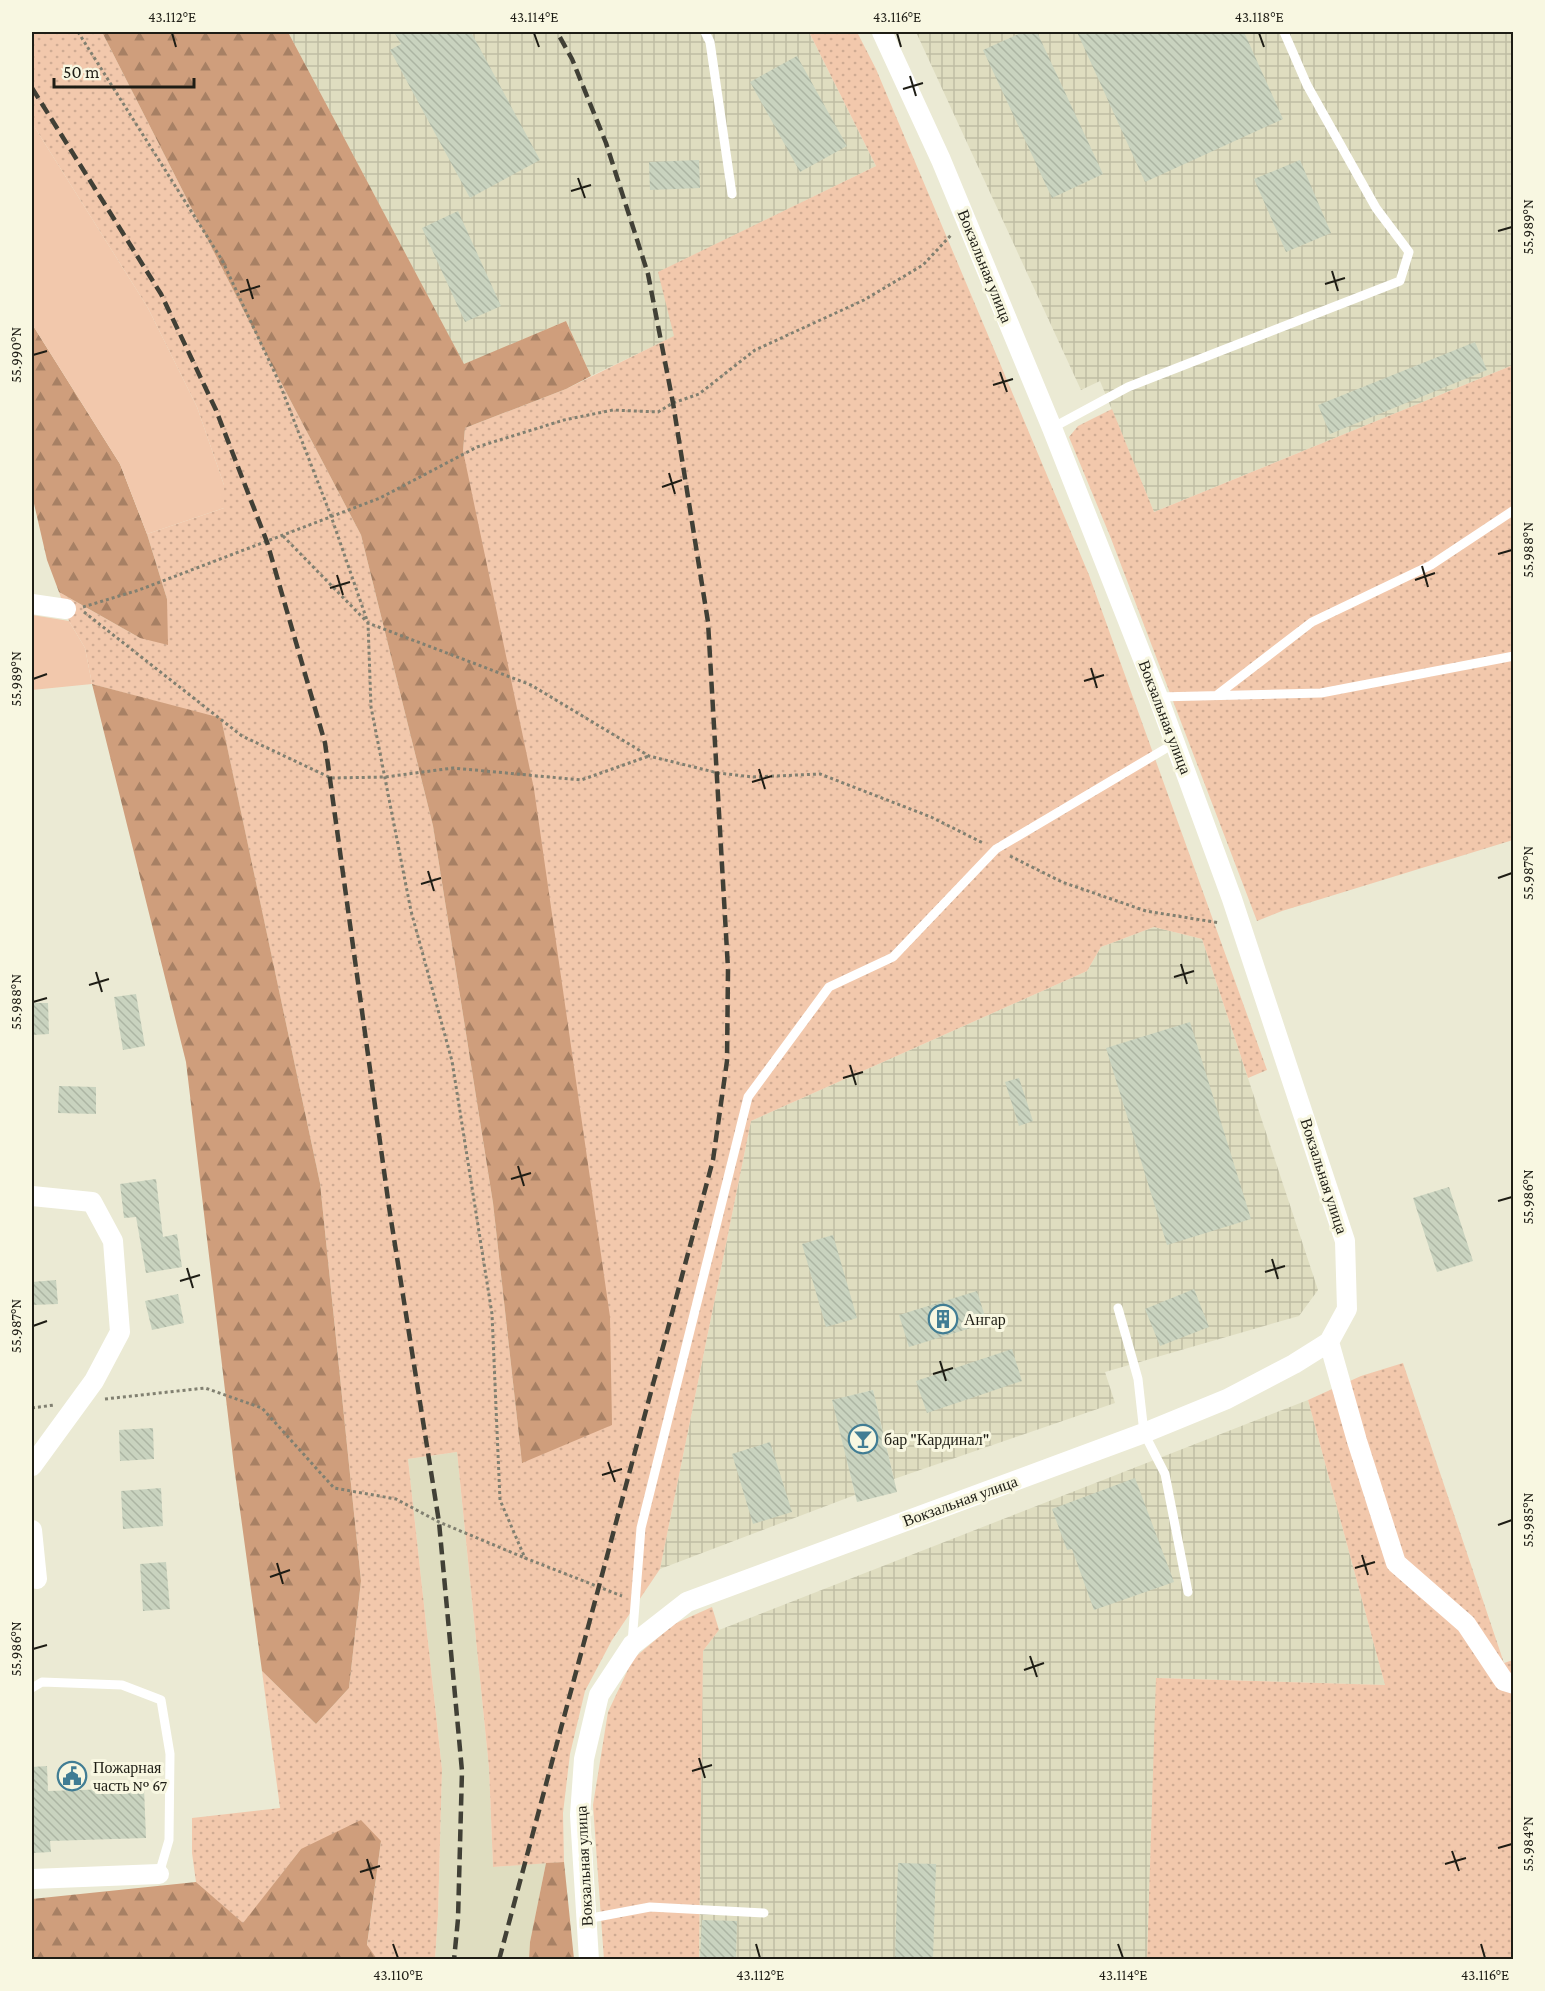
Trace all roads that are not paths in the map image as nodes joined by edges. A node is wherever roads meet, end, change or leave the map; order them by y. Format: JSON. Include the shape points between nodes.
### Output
{"nodes":[{"id":1,"x":705,"y":32,"type":"edge"},
{"id":2,"x":882,"y":32,"type":"edge"},
{"id":3,"x":1284,"y":32,"type":"edge"},
{"id":4,"x":732,"y":194,"type":"dead end"},
{"id":5,"x":1052,"y":428,"type":"junction"},
{"id":6,"x":1514,"y":510,"type":"edge"},
{"id":7,"x":32,"y":604,"type":"edge"},
{"id":8,"x":66,"y":609,"type":"dead end"},
{"id":9,"x":1514,"y":656,"type":"edge"},
{"id":10,"x":1217,"y":695,"type":"junction"},
{"id":11,"x":1158,"y":697,"type":"junction"},
{"id":12,"x":1175,"y":743,"type":"junction"},
{"id":13,"x":32,"y":1196,"type":"edge"},
{"id":14,"x":1118,"y":1308,"type":"dead end"},
{"id":15,"x":1329,"y":1342,"type":"junction"},
{"id":16,"x":1144,"y":1433,"type":"junction"},
{"id":17,"x":32,"y":1466,"type":"edge"},
{"id":18,"x":32,"y":1530,"type":"edge"},
{"id":19,"x":36,"y":1579,"type":"dead end"},
{"id":20,"x":1188,"y":1592,"type":"dead end"},
{"id":21,"x":632,"y":1645,"type":"junction"},
{"id":22,"x":1514,"y":1684,"type":"edge"},
{"id":23,"x":32,"y":1688,"type":"edge"},
{"id":24,"x":159,"y":1874,"type":"joint"},
{"id":25,"x":32,"y":1879,"type":"edge"},
{"id":26,"x":764,"y":1913,"type":"dead end"},
{"id":27,"x":586,"y":1919,"type":"junction"},
{"id":28,"x":589,"y":1959,"type":"edge"}],
"edges":[{"from":1,"to":4,"type":"lane","via":[[710,42]]},
{"from":2,"to":5,"type":"street","name":"Вокзальная улица","via":[[941,160]]},
{"from":3,"to":5,"type":"lane","via":[[1307,85],[1370,198],[1409,252],[1400,281],[1128,387]]},
{"from":5,"to":11,"type":"street","name":"Вокзальная улица"},
{"from":6,"to":10,"type":"lane","via":[[1431,565],[1312,622]]},
{"from":7,"to":8,"type":"street"},
{"from":9,"to":10,"type":"lane","via":[[1321,693]]},
{"from":10,"to":11,"type":"lane"},
{"from":11,"to":12,"type":"street","name":"Вокзальная улица"},
{"from":12,"to":15,"type":"street","name":"Вокзальная улица","via":[[1241,927],[1345,1241],[1347,1309]]},
{"from":12,"to":21,"type":"lane","via":[[996,849],[893,957],[829,987],[748,1097],[641,1528]]},
{"from":13,"to":17,"type":"street","via":[[92,1202],[113,1241],[120,1332],[94,1381]]},
{"from":14,"to":16,"type":"lane","via":[[1138,1379]]},
{"from":15,"to":16,"type":"street","name":"Вокзальная улица","via":[[1227,1399]]},
{"from":15,"to":22,"type":"street","via":[[1396,1563],[1466,1624],[1504,1681]]},
{"from":16,"to":20,"type":"lane","via":[[1165,1474]]},
{"from":16,"to":21,"type":"street","name":"Вокзальная улица","via":[[687,1602]]},
{"from":18,"to":19,"type":"street"},
{"from":21,"to":27,"type":"street","name":"Вокзальная улица","via":[[600,1695],[584,1759],[580,1815]]},
{"from":23,"to":24,"type":"lane","via":[[42,1682],[122,1684],[161,1700],[170,1754],[170,1840]]},
{"from":24,"to":25,"type":"street"},
{"from":26,"to":27,"type":"lane","via":[[650,1907]]},
{"from":27,"to":28,"type":"street","name":"Вокзальная улица"}]}
